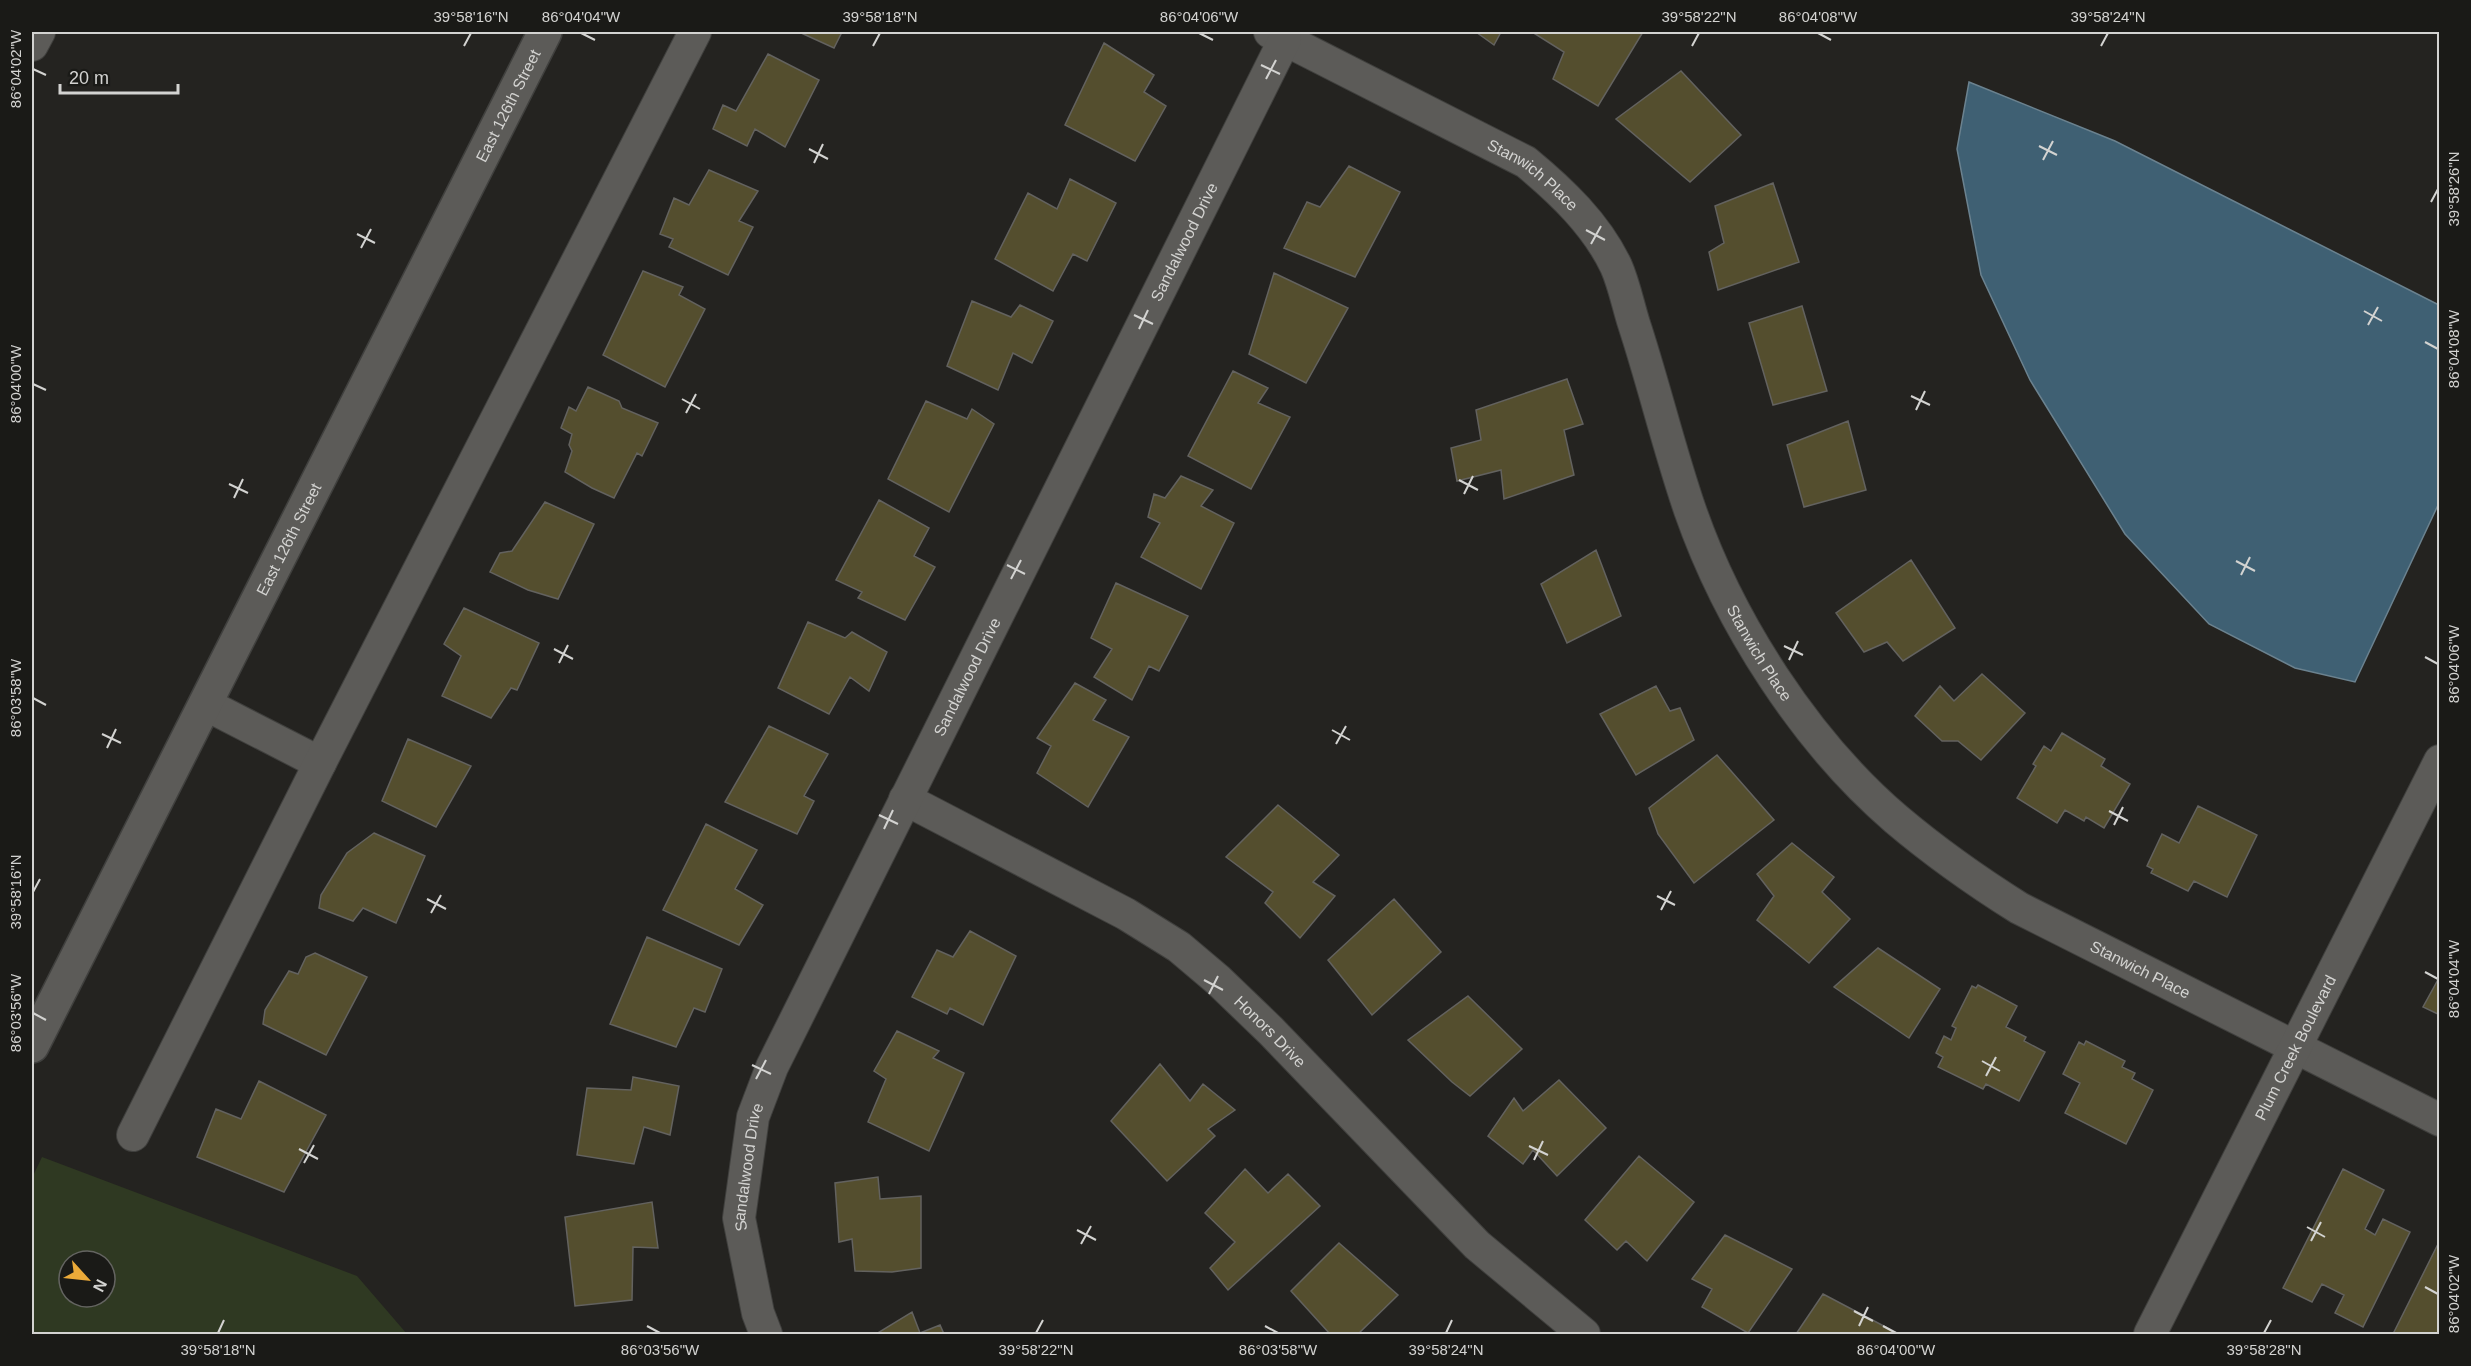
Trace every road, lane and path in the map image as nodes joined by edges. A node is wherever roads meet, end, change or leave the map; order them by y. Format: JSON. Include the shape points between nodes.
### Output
{"nodes":[{"id":1,"x":39,"y":32,"type":"edge"},
{"id":2,"x":544,"y":32,"type":"edge"},
{"id":3,"x":695,"y":32,"type":"edge"},
{"id":4,"x":1278,"y":35,"type":"edge"},
{"id":5,"x":32,"y":45,"type":"edge"},
{"id":6,"x":205,"y":704,"type":"junction"},
{"id":7,"x":2439,"y":761,"type":"edge"},
{"id":8,"x":321,"y":763,"type":"junction"},
{"id":9,"x":905,"y":799,"type":"junction"},
{"id":10,"x":32,"y":1046,"type":"edge"},
{"id":11,"x":2295,"y":1047,"type":"junction"},
{"id":12,"x":2439,"y":1120,"type":"edge"},
{"id":13,"x":133,"y":1135,"type":"dead end"},
{"id":14,"x":766,"y":1335,"type":"edge"},
{"id":15,"x":1584,"y":1335,"type":"edge"},
{"id":16,"x":2150,"y":1335,"type":"edge"}],
"edges":[{"from":1,"to":5,"type":"street"},
{"from":2,"to":6,"type":"street","name":"East 126th Street"},
{"from":3,"to":8,"type":"street"},
{"from":4,"to":9,"type":"street","name":"Sandalwood Drive"},
{"from":4,"to":11,"type":"street","name":"Stanwich Place","via":[[1526,162],[1563,192],[1592,227],[1616,266],[1690,510],[1718,579],[1792,704],[1847,771],[1894,817],[2019,908]]},
{"from":6,"to":8,"type":"street"},
{"from":6,"to":10,"type":"street","name":"East 126th Street"},
{"from":7,"to":11,"type":"street","name":"Plum Creek Boulevard"},
{"from":8,"to":13,"type":"street"},
{"from":9,"to":14,"type":"street","name":"Sandalwood Drive","via":[[772,1067],[753,1116],[738,1218]]},
{"from":9,"to":15,"type":"street","name":"Honors Drive","via":[[1126,914],[1179,947],[1271,1031],[1477,1245]]},
{"from":11,"to":12,"type":"street","name":"Stanwich Place"},
{"from":11,"to":16,"type":"street","name":"Plum Creek Boulevard"}]}
